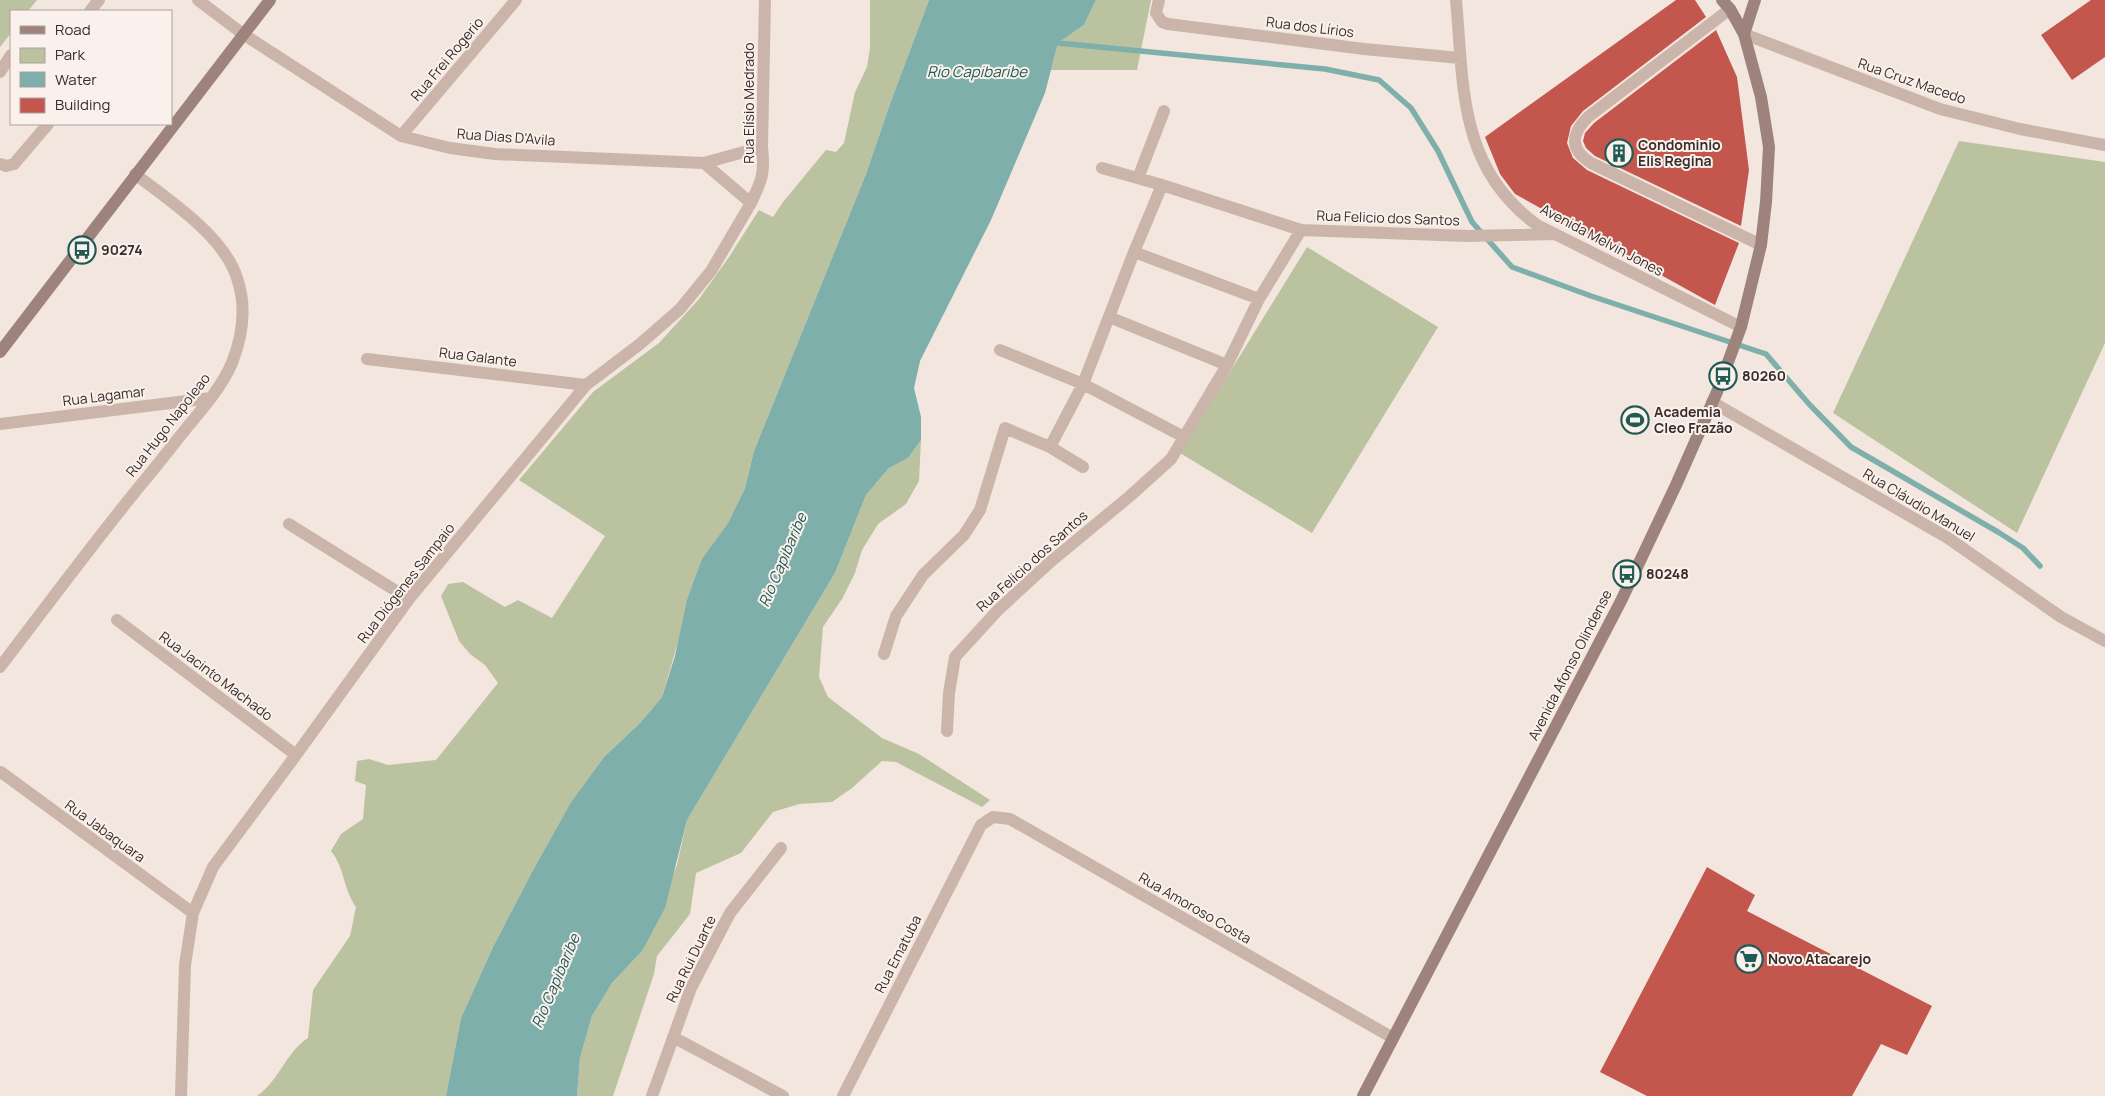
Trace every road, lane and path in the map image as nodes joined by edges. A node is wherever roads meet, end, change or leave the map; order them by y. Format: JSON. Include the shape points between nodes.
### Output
{"nodes":[{"id":1,"x":198,"y":0,"type":"edge"},
{"id":2,"x":270,"y":0,"type":"edge"},
{"id":3,"x":516,"y":0,"type":"edge"},
{"id":4,"x":765,"y":0,"type":"edge"},
{"id":5,"x":1160,"y":0,"type":"edge"},
{"id":6,"x":1456,"y":0,"type":"edge"},
{"id":7,"x":1755,"y":0,"type":"edge"},
{"id":8,"x":1726,"y":4,"type":"edge"},
{"id":9,"x":243,"y":34,"type":"junction"},
{"id":10,"x":1744,"y":34,"type":"junction"},
{"id":11,"x":10,"y":57,"type":"edge"},
{"id":12,"x":1460,"y":58,"type":"junction"},
{"id":13,"x":0,"y":72,"type":"edge"},
{"id":14,"x":1164,"y":111,"type":"dead end"},
{"id":15,"x":47,"y":125,"type":"edge"},
{"id":16,"x":401,"y":136,"type":"junction"},
{"id":17,"x":2105,"y":145,"type":"edge"},
{"id":18,"x":762,"y":147,"type":"junction"},
{"id":19,"x":704,"y":163,"type":"junction"},
{"id":20,"x":0,"y":164,"type":"edge"},
{"id":21,"x":1102,"y":168,"type":"dead end"},
{"id":22,"x":135,"y":174,"type":"junction"},
{"id":23,"x":1138,"y":178,"type":"junction"},
{"id":24,"x":1162,"y":185,"type":"junction"},
{"id":25,"x":751,"y":203,"type":"junction"},
{"id":26,"x":1301,"y":230,"type":"junction"},
{"id":27,"x":1554,"y":234,"type":"junction"},
{"id":28,"x":1761,"y":245,"type":"junction"},
{"id":29,"x":1134,"y":252,"type":"junction"},
{"id":30,"x":1259,"y":299,"type":"junction"},
{"id":31,"x":1109,"y":317,"type":"junction"},
{"id":32,"x":1740,"y":329,"type":"junction"},
{"id":33,"x":1000,"y":350,"type":"dead end"},
{"id":34,"x":0,"y":352,"type":"edge"},
{"id":35,"x":367,"y":359,"type":"dead end"},
{"id":36,"x":1227,"y":365,"type":"junction"},
{"id":37,"x":1083,"y":384,"type":"junction"},
{"id":38,"x":586,"y":385,"type":"junction"},
{"id":39,"x":211,"y":398,"type":"junction"},
{"id":40,"x":1712,"y":402,"type":"junction"},
{"id":41,"x":0,"y":424,"type":"edge"},
{"id":42,"x":1184,"y":437,"type":"junction"},
{"id":43,"x":1050,"y":447,"type":"junction"},
{"id":44,"x":1083,"y":467,"type":"dead end"},
{"id":45,"x":289,"y":524,"type":"dead end"},
{"id":46,"x":409,"y":599,"type":"junction"},
{"id":47,"x":117,"y":620,"type":"dead end"},
{"id":48,"x":2105,"y":641,"type":"edge"},
{"id":49,"x":884,"y":654,"type":"dead end"},
{"id":50,"x":0,"y":667,"type":"edge"},
{"id":51,"x":947,"y":731,"type":"dead end"},
{"id":52,"x":296,"y":756,"type":"junction"},
{"id":53,"x":1,"y":772,"type":"edge"},
{"id":54,"x":981,"y":825,"type":"joint"},
{"id":55,"x":781,"y":848,"type":"dead end"},
{"id":56,"x":193,"y":913,"type":"junction"},
{"id":57,"x":673,"y":1037,"type":"junction"},
{"id":58,"x":1393,"y":1038,"type":"junction"},
{"id":59,"x":181,"y":1096,"type":"edge"},
{"id":60,"x":652,"y":1096,"type":"edge"},
{"id":61,"x":783,"y":1096,"type":"edge"},
{"id":62,"x":843,"y":1096,"type":"edge"},
{"id":63,"x":1363,"y":1096,"type":"edge"}],
"edges":[{"from":1,"to":9,"type":"street","name":"Rua Dias D'Avila"},
{"from":2,"to":9,"type":"main road"},
{"from":3,"to":16,"type":"street","name":"Rua Frei Rogerio"},
{"from":4,"to":18,"type":"street","name":"Rua Elísio Medrado"},
{"from":5,"to":12,"type":"street","name":"Rua dos Lírios","via":[[1156,8],[1158,18],[1168,24]]},
{"from":6,"to":12,"type":"street","name":"Avenida Melvin Jones"},
{"from":7,"to":10,"type":"main road"},
{"from":8,"to":10,"type":"main road","name":"Avenida Afonso Olindense"},
{"from":8,"to":28,"type":"street","via":[[1588,117],[1578,127],[1576,148],[1581,157],[1591,163]]},
{"from":9,"to":16,"type":"street","name":"Rua Dias D'Avila"},
{"from":9,"to":22,"type":"main road"},
{"from":10,"to":17,"type":"street","name":"Rua Cruz Macedo","via":[[1940,109]]},
{"from":10,"to":28,"type":"main road","name":"Avenida Afonso Olindense","via":[[1769,147]]},
{"from":11,"to":13,"type":"street"},
{"from":12,"to":27,"type":"street","name":"Avenida Melvin Jones","via":[[1468,120],[1497,187],[1520,212]]},
{"from":14,"to":23,"type":"street"},
{"from":15,"to":20,"type":"street","via":[[14,164]]},
{"from":16,"to":19,"type":"street","name":"Rua Dias D'Avila","via":[[450,148],[495,154]]},
{"from":18,"to":19,"type":"street","name":"Rua Dias D'Avila"},
{"from":18,"to":25,"type":"street","name":"Rua Elísio Medrado","via":[[764,168]]},
{"from":19,"to":25,"type":"street"},
{"from":21,"to":23,"type":"street"},
{"from":22,"to":34,"type":"main road"},
{"from":22,"to":39,"type":"street","name":"Rua Hugo Napoleao","via":[[215,241],[237,276],[244,313],[242,329],[231,364]]},
{"from":23,"to":24,"type":"street"},
{"from":24,"to":26,"type":"street"},
{"from":24,"to":29,"type":"street"},
{"from":25,"to":38,"type":"street","name":"Rua Diógenes Sampaio","via":[[711,270],[680,309]]},
{"from":26,"to":27,"type":"street","name":"Rua Felicio dos Santos","via":[[1468,236]]},
{"from":26,"to":30,"type":"street","name":"Rua Felicio dos Santos"},
{"from":27,"to":32,"type":"street","name":"Avenida Melvin Jones"},
{"from":28,"to":32,"type":"main road","name":"Avenida Afonso Olindense"},
{"from":29,"to":30,"type":"street"},
{"from":29,"to":31,"type":"street"},
{"from":30,"to":36,"type":"street","name":"Rua Felicio dos Santos"},
{"from":31,"to":36,"type":"street"},
{"from":31,"to":37,"type":"street"},
{"from":32,"to":40,"type":"main road","name":"Avenida Afonso Olindense"},
{"from":33,"to":37,"type":"street"},
{"from":35,"to":38,"type":"street","name":"Rua Galante"},
{"from":36,"to":42,"type":"street","name":"Rua Felicio dos Santos"},
{"from":37,"to":42,"type":"street"},
{"from":37,"to":43,"type":"street"},
{"from":38,"to":46,"type":"street","name":"Rua Diógenes Sampaio"},
{"from":39,"to":41,"type":"street","name":"Rua Lagamar"},
{"from":39,"to":50,"type":"street","name":"Rua Hugo Napoleao"},
{"from":40,"to":48,"type":"street","name":"Rua Cláudio Manuel","via":[[1948,538],[2061,617]]},
{"from":40,"to":58,"type":"main road","name":"Avenida Afonso Olindense","via":[[1621,601]]},
{"from":42,"to":51,"type":"street","name":"Rua Felicio dos Santos","via":[[1171,458],[1152,477],[1012,596],[956,657],[949,693]]},
{"from":43,"to":44,"type":"street"},
{"from":43,"to":49,"type":"street","via":[[1005,428],[980,510],[964,534],[918,583],[896,616]]},
{"from":45,"to":46,"type":"street"},
{"from":46,"to":52,"type":"street","name":"Rua Diógenes Sampaio"},
{"from":47,"to":52,"type":"street","name":"Rua Jacinto Machado"},
{"from":52,"to":56,"type":"street","name":"Rua Diógenes Sampaio","via":[[212,867]]},
{"from":53,"to":56,"type":"street","name":"Rua Jabaquara"},
{"from":54,"to":58,"type":"street","name":"Rua Amoroso Costa","via":[[993,817],[1010,819]]},
{"from":54,"to":62,"type":"street","name":"Rua Ematuba"},
{"from":55,"to":57,"type":"street","name":"Rua Rui Duarte","via":[[730,913],[691,988]]},
{"from":56,"to":59,"type":"street","name":"Rua Diógenes Sampaio","via":[[185,965]]},
{"from":57,"to":60,"type":"street","name":"Rua Rui Duarte"},
{"from":57,"to":61,"type":"street"},
{"from":58,"to":63,"type":"main road","name":"Avenida Afonso Olindense"}]}
